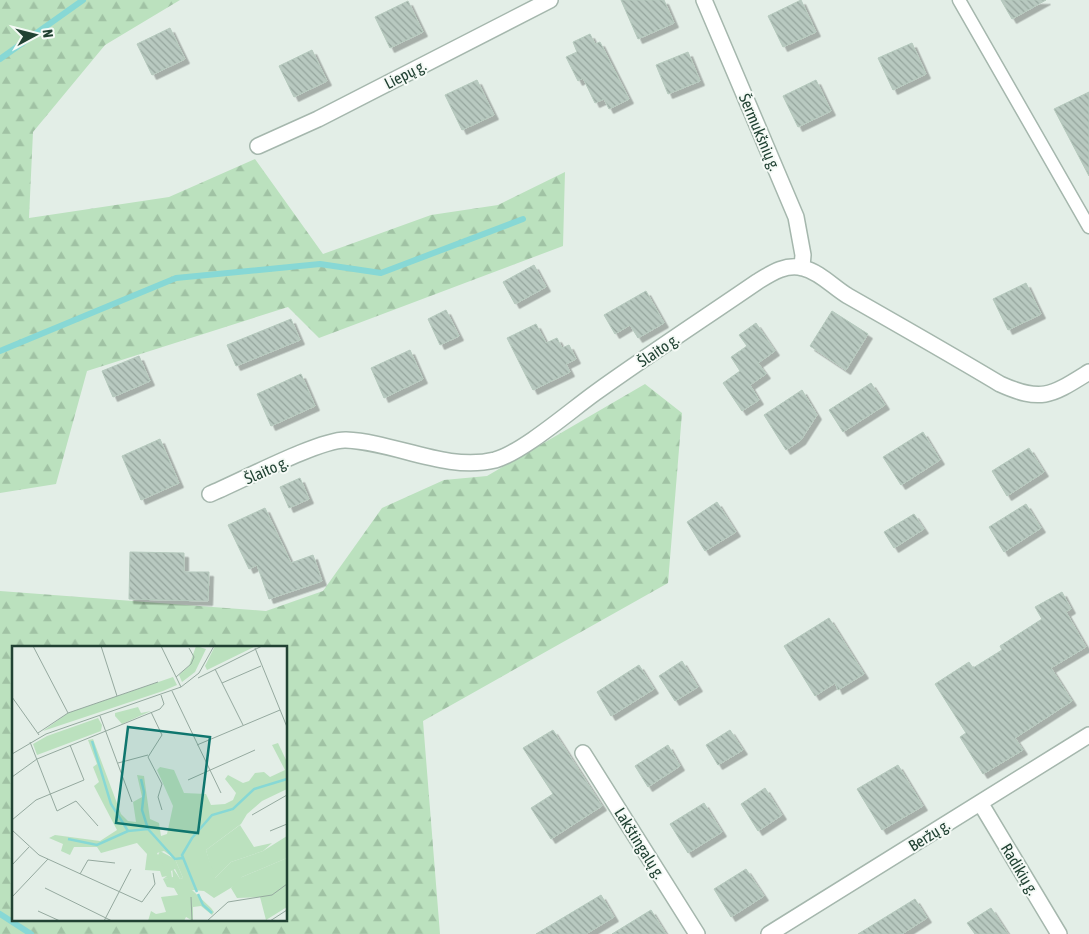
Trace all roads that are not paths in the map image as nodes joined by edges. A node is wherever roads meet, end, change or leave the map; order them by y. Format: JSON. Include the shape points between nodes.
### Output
{"nodes":[{"id":1,"x":550,"y":0,"type":"edge"},
{"id":2,"x":704,"y":0,"type":"edge"},
{"id":3,"x":959,"y":0,"type":"edge"},
{"id":4,"x":258,"y":146,"type":"dead end"},
{"id":5,"x":1089,"y":227,"type":"edge"},
{"id":6,"x":802,"y":267,"type":"junction"},
{"id":7,"x":1089,"y":372,"type":"edge"},
{"id":8,"x":210,"y":494,"type":"dead end"},
{"id":9,"x":1089,"y":735,"type":"edge"},
{"id":10,"x":583,"y":753,"type":"dead end"},
{"id":11,"x":981,"y":804,"type":"junction"},
{"id":12,"x":697,"y":934,"type":"edge"},
{"id":13,"x":769,"y":934,"type":"edge"},
{"id":14,"x":1059,"y":934,"type":"edge"}],
"edges":[{"from":1,"to":4,"type":"street","name":"Liepų g.","via":[[318,119]]},
{"from":2,"to":6,"type":"street","name":"Šermukšnių g.","via":[[796,217]]},
{"from":3,"to":5,"type":"lane"},
{"from":6,"to":7,"type":"street","via":[[1020,393],[1035,396],[1053,392]]},
{"from":6,"to":8,"type":"street","name":"Šlaito g.","via":[[774,271],[527,443],[497,459],[476,463],[450,461],[362,441],[344,440],[322,445]]},
{"from":9,"to":11,"type":"street","name":"Beržų g."},
{"from":10,"to":12,"type":"street","name":"Lakštingalų g."},
{"from":11,"to":13,"type":"street","name":"Beržų g."},
{"from":11,"to":14,"type":"street","name":"Radikių g."}]}
